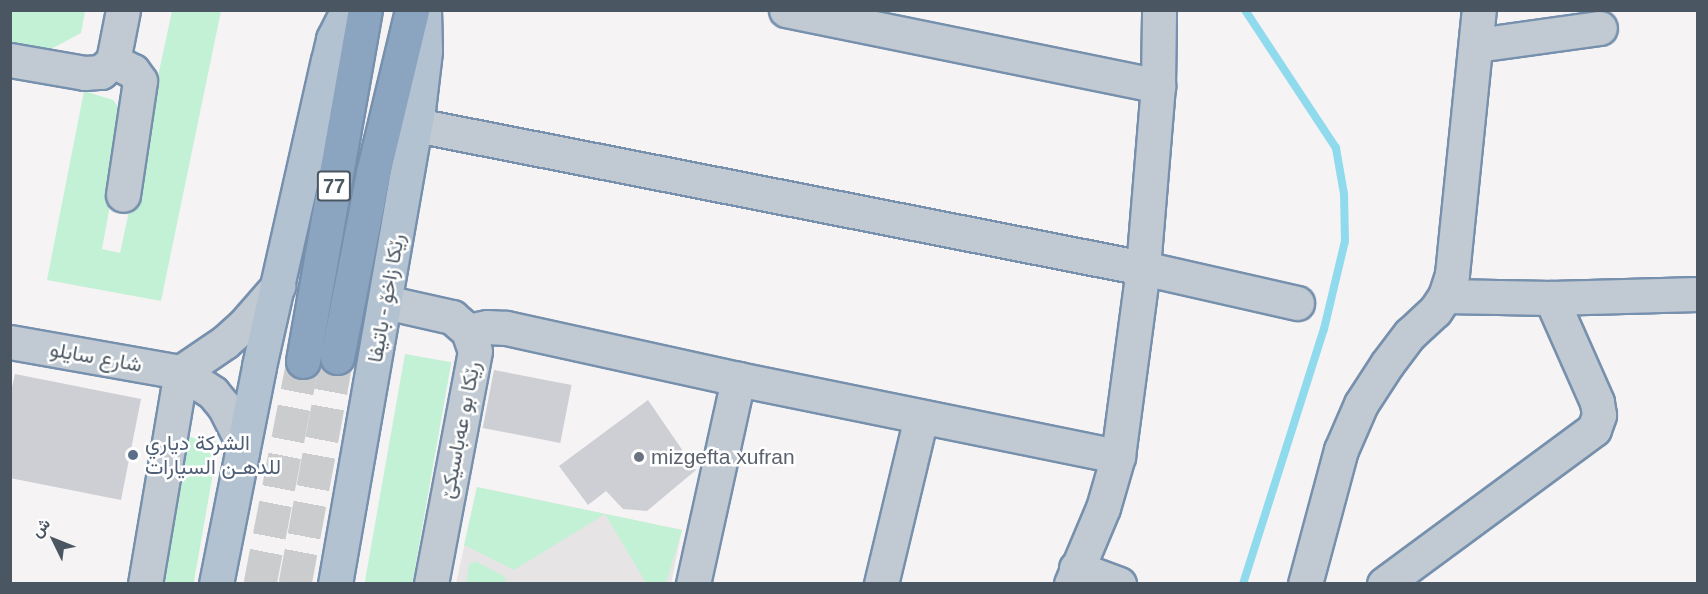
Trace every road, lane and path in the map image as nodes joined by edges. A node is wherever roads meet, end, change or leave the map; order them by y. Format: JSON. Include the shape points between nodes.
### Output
{"nodes":[{"id":1,"x":123,"y":10,"type":"edge"},
{"id":2,"x":348,"y":10,"type":"edge"},
{"id":3,"x":365,"y":10,"type":"edge"},
{"id":4,"x":412,"y":10,"type":"edge"},
{"id":5,"x":424,"y":10,"type":"edge"},
{"id":6,"x":786,"y":10,"type":"edge"},
{"id":7,"x":1159,"y":10,"type":"edge"},
{"id":8,"x":1479,"y":10,"type":"edge"},
{"id":9,"x":1600,"y":28,"type":"dead end"},
{"id":10,"x":1477,"y":45,"type":"junction"},
{"id":11,"x":10,"y":60,"type":"edge"},
{"id":12,"x":113,"y":61,"type":"junction"},
{"id":13,"x":1158,"y":86,"type":"junction"},
{"id":14,"x":416,"y":125,"type":"junction"},
{"id":15,"x":123,"y":195,"type":"dead end"},
{"id":16,"x":1143,"y":268,"type":"junction"},
{"id":17,"x":278,"y":286,"type":"junction"},
{"id":18,"x":1698,"y":294,"type":"edge"},
{"id":19,"x":1445,"y":296,"type":"junction"},
{"id":20,"x":1551,"y":298,"type":"junction"},
{"id":21,"x":385,"y":302,"type":"junction"},
{"id":22,"x":1298,"y":303,"type":"dead end"},
{"id":23,"x":468,"y":331,"type":"junction"},
{"id":24,"x":10,"y":342,"type":"edge"},
{"id":25,"x":337,"y":357,"type":"tunnel mouth"},
{"id":26,"x":303,"y":361,"type":"tunnel mouth"},
{"id":27,"x":181,"y":372,"type":"junction"},
{"id":28,"x":738,"y":379,"type":"junction"},
{"id":29,"x":921,"y":417,"type":"junction"},
{"id":30,"x":242,"y":453,"type":"junction"},
{"id":31,"x":1118,"y":456,"type":"junction"},
{"id":32,"x":1073,"y":576,"type":"edge"},
{"id":33,"x":145,"y":584,"type":"edge"},
{"id":34,"x":216,"y":584,"type":"edge"},
{"id":35,"x":335,"y":584,"type":"edge"},
{"id":36,"x":431,"y":584,"type":"edge"},
{"id":37,"x":693,"y":584,"type":"edge"},
{"id":38,"x":882,"y":584,"type":"edge"},
{"id":39,"x":1119,"y":584,"type":"edge"},
{"id":40,"x":1305,"y":584,"type":"edge"},
{"id":41,"x":1384,"y":584,"type":"edge"}],
"edges":[{"from":1,"to":12,"type":"street"},
{"from":2,"to":17,"type":"main road","via":[[333,39]]},
{"from":3,"to":26,"type":"highway","number":"77"},
{"from":4,"to":25,"type":"highway","name":"رێکا زاخۆ - باتیفا","number":"77"},
{"from":5,"to":14,"type":"main road","name":"رێکا زاخۆ - باتیفا","via":[[425,51]]},
{"from":6,"to":13,"type":"street"},
{"from":7,"to":13,"type":"street"},
{"from":8,"to":10,"type":"street"},
{"from":9,"to":10,"type":"street"},
{"from":10,"to":19,"type":"street","via":[[1452,274]]},
{"from":11,"to":12,"type":"street","via":[[93,74]]},
{"from":12,"to":15,"type":"street","via":[[133,71],[140,81]]},
{"from":13,"to":16,"type":"street"},
{"from":14,"to":16,"type":"street"},
{"from":14,"to":21,"type":"main road","name":"رێکا زاخۆ - باتیفا"},
{"from":16,"to":22,"type":"street"},
{"from":16,"to":31,"type":"street"},
{"from":17,"to":27,"type":"street","via":[[244,326]]},
{"from":17,"to":30,"type":"main road"},
{"from":18,"to":20,"type":"street"},
{"from":19,"to":20,"type":"street"},
{"from":19,"to":40,"type":"street","via":[[1387,364],[1361,404],[1341,450]]},
{"from":20,"to":41,"type":"street","via":[[1597,402],[1599,415],[1594,429]]},
{"from":21,"to":23,"type":"street","name":"رێكا بو عه‌باسيكێ","via":[[452,317]]},
{"from":21,"to":35,"type":"main road","name":"رێکا زاخۆ - باتیفا"},
{"from":23,"to":28,"type":"street","via":[[506,328]]},
{"from":23,"to":36,"type":"street","name":"رێكا بو عه‌باسيكێ","via":[[474,361]]},
{"from":24,"to":27,"type":"street","name":"شارع سايلو"},
{"from":27,"to":30,"type":"street","name":"شارع سايلو","via":[[213,393],[224,406],[236,428]]},
{"from":27,"to":33,"type":"street"},
{"from":28,"to":29,"type":"street"},
{"from":28,"to":37,"type":"street"},
{"from":29,"to":31,"type":"street"},
{"from":29,"to":38,"type":"street"},
{"from":30,"to":34,"type":"main road"},
{"from":31,"to":32,"type":"street","via":[[1103,508]]},
{"from":32,"to":39,"type":"street"}]}
